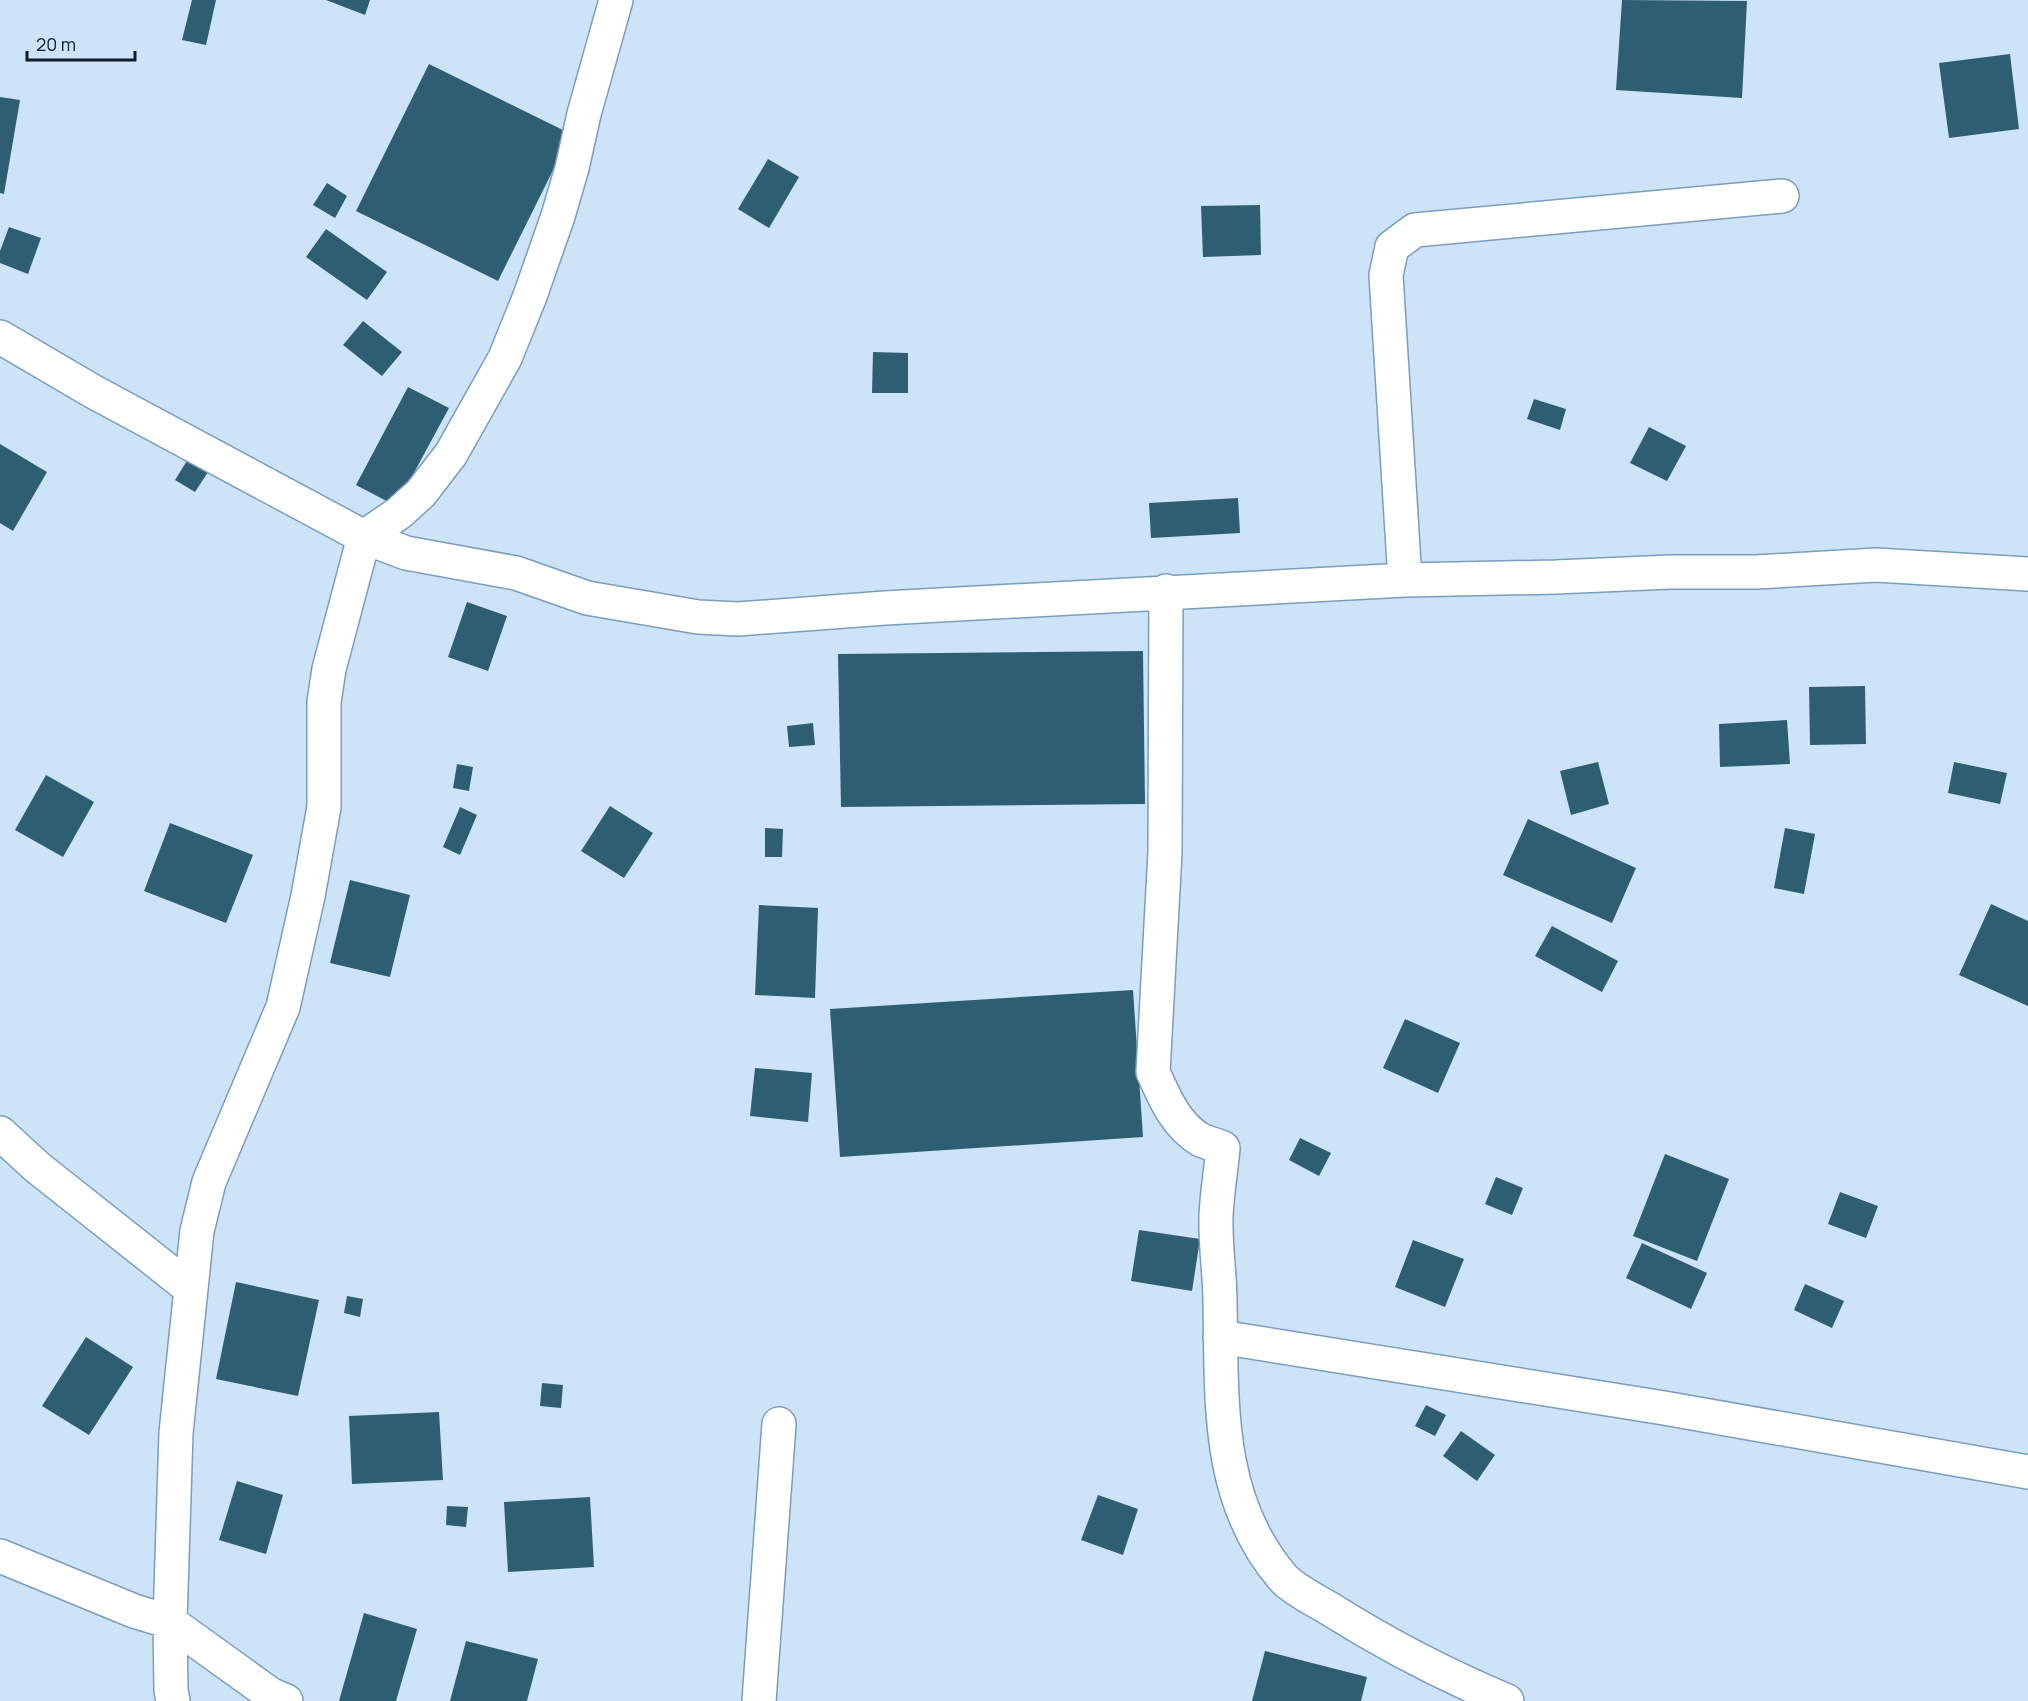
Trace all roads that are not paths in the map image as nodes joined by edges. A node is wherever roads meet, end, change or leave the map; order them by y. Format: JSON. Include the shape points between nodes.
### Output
{"nodes":[{"id":1,"x":616,"y":0,"type":"edge"},
{"id":2,"x":1782,"y":196,"type":"dead end"},
{"id":3,"x":0,"y":338,"type":"edge"},
{"id":4,"x":364,"y":537,"type":"junction"},
{"id":5,"x":2028,"y":574,"type":"edge"},
{"id":6,"x":1405,"y":580,"type":"junction"},
{"id":7,"x":1166,"y":591,"type":"junction"},
{"id":8,"x":0,"y":1133,"type":"edge"},
{"id":9,"x":191,"y":1289,"type":"junction"},
{"id":10,"x":1220,"y":1338,"type":"junction"},
{"id":11,"x":779,"y":1424,"type":"dead end"},
{"id":12,"x":2028,"y":1472,"type":"edge"},
{"id":13,"x":0,"y":1556,"type":"edge"},
{"id":14,"x":170,"y":1622,"type":"junction"},
{"id":15,"x":170,"y":1697,"type":"edge"},
{"id":16,"x":286,"y":1701,"type":"edge"},
{"id":17,"x":759,"y":1701,"type":"edge"},
{"id":18,"x":1507,"y":1701,"type":"edge"}],
"edges":[{"from":1,"to":4,"type":"street","via":[[558,216],[505,358],[451,454],[421,493]]},
{"from":2,"to":6,"type":"street","via":[[1415,230],[1392,247],[1386,275]]},
{"from":3,"to":4,"type":"street"},
{"from":4,"to":7,"type":"street","via":[[406,553],[516,573],[587,598],[708,617],[738,619]]},
{"from":4,"to":9,"type":"street","via":[[329,669],[324,702],[324,807],[283,1007],[209,1182],[197,1231]]},
{"from":5,"to":6,"type":"street","via":[[1876,565],[1757,572]]},
{"from":6,"to":7,"type":"street"},
{"from":7,"to":10,"type":"street","via":[[1165,852],[1154,1072],[1180,1122],[1200,1139],[1223,1148],[1216,1217]]},
{"from":8,"to":9,"type":"street"},
{"from":9,"to":14,"type":"street","via":[[176,1433]]},
{"from":10,"to":12,"type":"street","via":[[1653,1406]]},
{"from":10,"to":18,"type":"street","via":[[1224,1440],[1237,1498],[1257,1541],[1286,1581],[1418,1661]]},
{"from":11,"to":17,"type":"street"},
{"from":13,"to":14,"type":"street"},
{"from":14,"to":15,"type":"street"},
{"from":14,"to":16,"type":"street","via":[[270,1694]]}]}
